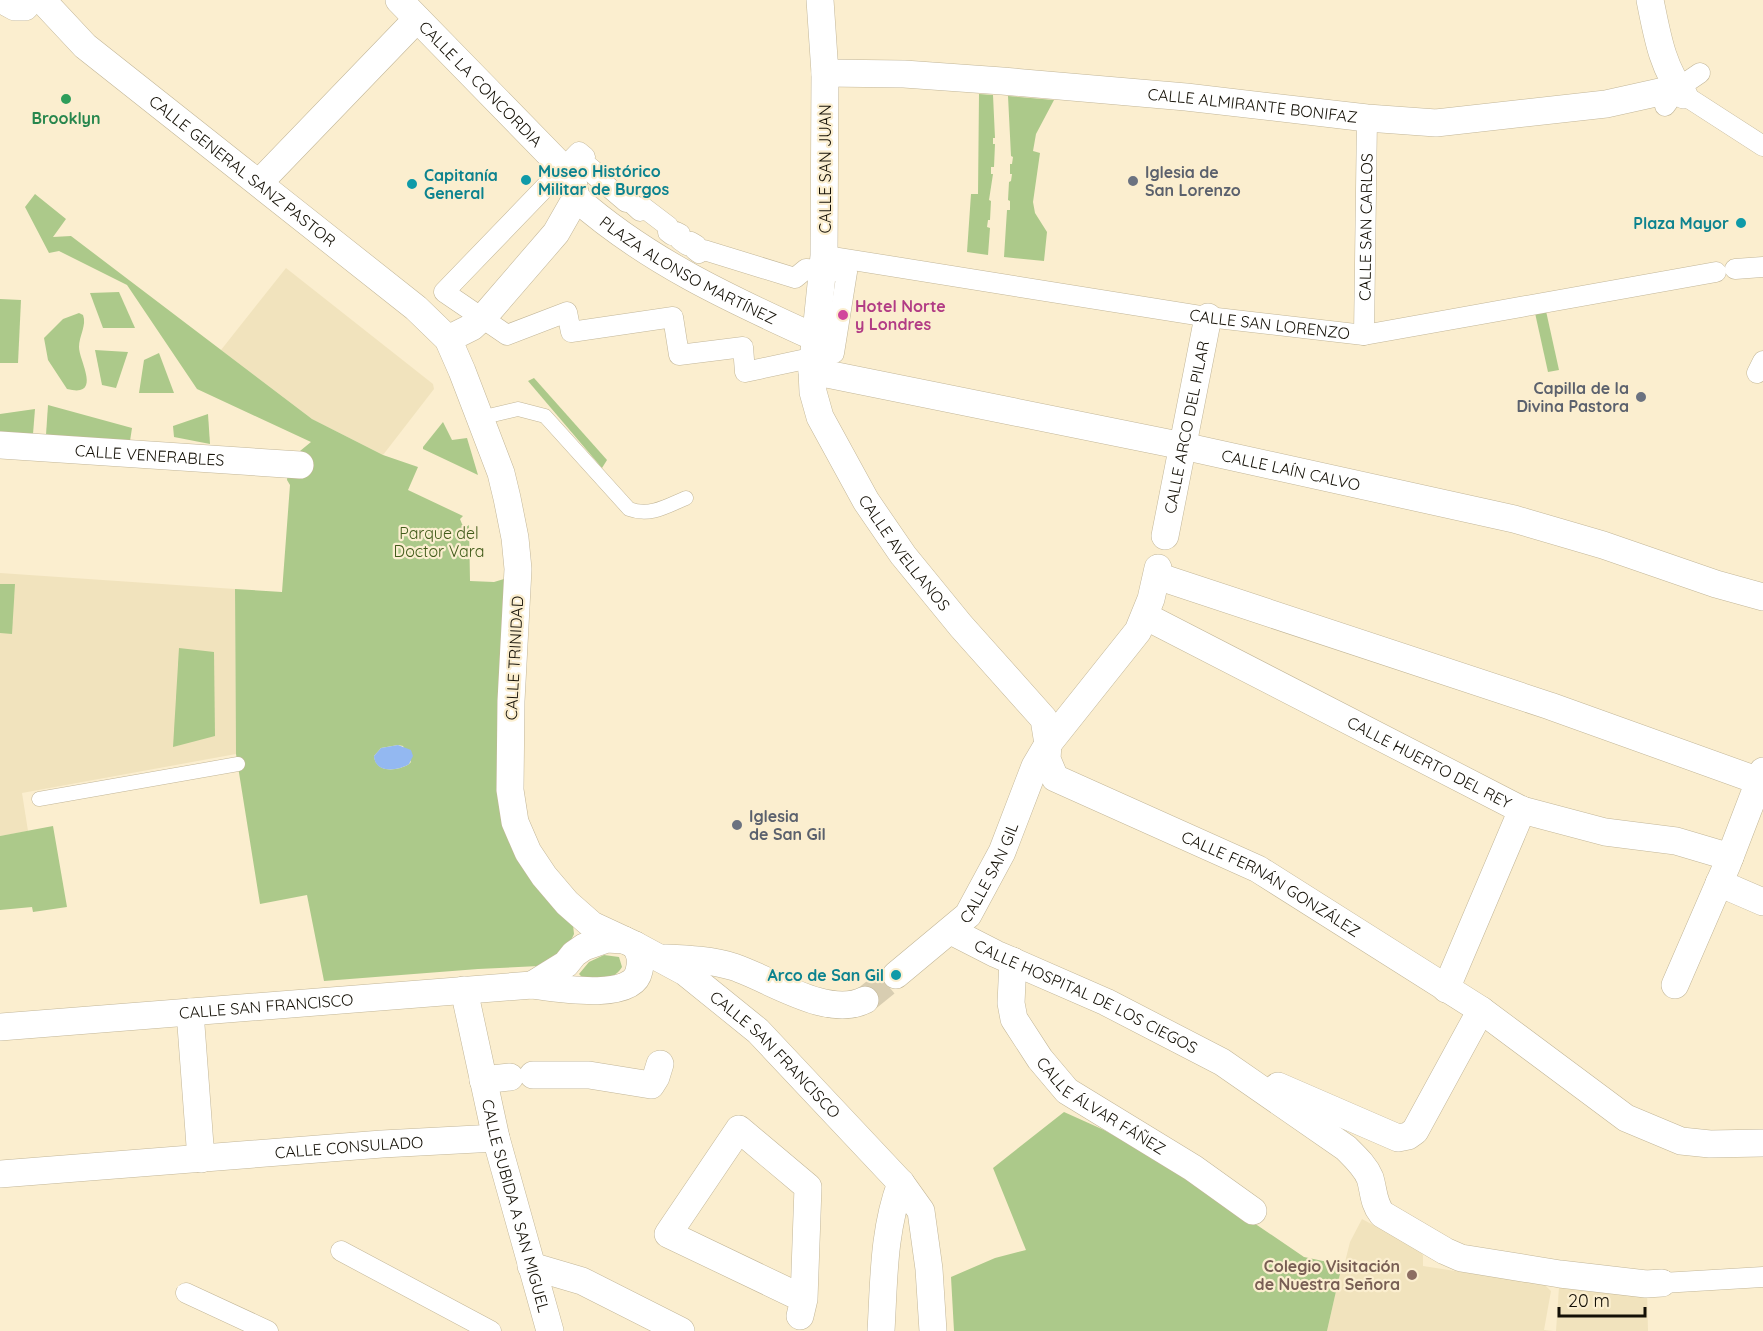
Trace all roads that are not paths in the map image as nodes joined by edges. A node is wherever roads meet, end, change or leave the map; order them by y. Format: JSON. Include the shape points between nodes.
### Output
{"nodes":[{"id":1,"x":2,"y":0,"type":"edge"},
{"id":2,"x":31,"y":0,"type":"edge"},
{"id":3,"x":42,"y":0,"type":"edge"},
{"id":4,"x":820,"y":0,"type":"edge"},
{"id":5,"x":1650,"y":0,"type":"edge"},
{"id":6,"x":408,"y":9,"type":"edge"},
{"id":7,"x":825,"y":73,"type":"junction"},
{"id":8,"x":1682,"y":91,"type":"junction"},
{"id":9,"x":1367,"y":118,"type":"junction"},
{"id":10,"x":1763,"y":146,"type":"edge"},
{"id":11,"x":564,"y":169,"type":"junction"},
{"id":12,"x":259,"y":183,"type":"junction"},
{"id":13,"x":576,"y":198,"type":"junction"},
{"id":14,"x":824,"y":263,"type":"junction"},
{"id":15,"x":1763,"y":267,"type":"edge"},
{"id":16,"x":1208,"y":317,"type":"junction"},
{"id":17,"x":482,"y":318,"type":"junction"},
{"id":18,"x":1364,"y":335,"type":"junction"},
{"id":19,"x":448,"y":339,"type":"junction"},
{"id":20,"x":813,"y":355,"type":"junction"},
{"id":21,"x":480,"y":418,"type":"junction"},
{"id":22,"x":0,"y":445,"type":"edge"},
{"id":23,"x":1183,"y":446,"type":"junction"},
{"id":24,"x":300,"y":465,"type":"dead end"},
{"id":25,"x":686,"y":498,"type":"dead end"},
{"id":26,"x":1165,"y":536,"type":"dead end"},
{"id":27,"x":1763,"y":597,"type":"edge"},
{"id":28,"x":1145,"y":616,"type":"junction"},
{"id":29,"x":1047,"y":744,"type":"junction"},
{"id":30,"x":238,"y":764,"type":"dead end"},
{"id":31,"x":1761,"y":776,"type":"edge"},
{"id":32,"x":39,"y":799,"type":"dead end"},
{"id":33,"x":1522,"y":810,"type":"junction"},
{"id":34,"x":1730,"y":857,"type":"junction"},
{"id":35,"x":1719,"y":884,"type":"junction"},
{"id":36,"x":1763,"y":902,"type":"edge"},
{"id":37,"x":951,"y":931,"type":"junction"},
{"id":38,"x":629,"y":942,"type":"junction"},
{"id":39,"x":658,"y":957,"type":"junction"},
{"id":40,"x":1013,"y":961,"type":"junction"},
{"id":41,"x":896,"y":975,"type":"tunnel mouth"},
{"id":42,"x":532,"y":985,"type":"junction"},
{"id":43,"x":1675,"y":985,"type":"dead end"},
{"id":44,"x":1446,"y":989,"type":"junction"},
{"id":45,"x":465,"y":990,"type":"junction"},
{"id":46,"x":865,"y":1000,"type":"tunnel mouth"},
{"id":47,"x":1481,"y":1010,"type":"junction"},
{"id":48,"x":190,"y":1012,"type":"junction"},
{"id":49,"x":0,"y":1027,"type":"edge"},
{"id":50,"x":1222,"y":1062,"type":"junction"},
{"id":51,"x":660,"y":1064,"type":"dead end"},
{"id":52,"x":506,"y":1078,"type":"junction"},
{"id":53,"x":496,"y":1137,"type":"junction"},
{"id":54,"x":1763,"y":1143,"type":"edge"},
{"id":55,"x":201,"y":1159,"type":"junction"},
{"id":56,"x":0,"y":1174,"type":"edge"},
{"id":57,"x":901,"y":1183,"type":"junction"},
{"id":58,"x":1253,"y":1211,"type":"dead end"},
{"id":59,"x":341,"y":1251,"type":"dead end"},
{"id":60,"x":531,"y":1266,"type":"junction"},
{"id":61,"x":1763,"y":1277,"type":"edge"},
{"id":62,"x":1662,"y":1283,"type":"joint"},
{"id":63,"x":186,"y":1293,"type":"dead end"},
{"id":64,"x":802,"y":1307,"type":"joint"},
{"id":65,"x":268,"y":1331,"type":"edge"},
{"id":66,"x":491,"y":1331,"type":"edge"},
{"id":67,"x":550,"y":1331,"type":"edge"},
{"id":68,"x":681,"y":1331,"type":"edge"},
{"id":69,"x":881,"y":1331,"type":"edge"},
{"id":70,"x":933,"y":1331,"type":"edge"}],
"edges":[{"from":1,"to":2,"type":"street","via":[[15,7],[25,7]]},
{"from":3,"to":12,"type":"street","name":"CALLE GENERAL SANZ PASTOR","via":[[85,46]]},
{"from":4,"to":7,"type":"street","name":"CALLE SAN JUAN"},
{"from":5,"to":8,"type":"street","via":[[1660,51]]},
{"from":6,"to":11,"type":"street","name":"CALLE LA CONCORDIA"},
{"from":6,"to":12,"type":"street"},
{"from":7,"to":9,"type":"street","name":"CALLE ALMIRANTE BONIFAZ","via":[[1013,82]]},
{"from":7,"to":14,"type":"street","name":"CALLE SAN JUAN"},
{"from":8,"to":9,"type":"street","name":"CALLE ALMIRANTE BONIFAZ","via":[[1554,111],[1436,123]]},
{"from":8,"to":10,"type":"street"},
{"from":9,"to":18,"type":"street","name":"CALLE SAN CARLOS"},
{"from":11,"to":13,"type":"street","name":"CALLE LA CONCORDIA","via":[[573,181]]},
{"from":11,"to":14,"type":"street","name":"PLAZA ALONSO MARTÍNEZ","via":[[579,153],[592,173],[626,202],[640,211],[643,207],[668,226],[672,235],[676,232],[687,245],[696,245],[699,253],[704,250],[795,278],[806,268]]},
{"from":11,"to":17,"type":"street","name":"PLAZA ALONSO MARTÍNEZ","via":[[444,292]]},
{"from":12,"to":19,"type":"street","name":"CALLE GENERAL SANZ PASTOR","via":[[416,308]]},
{"from":13,"to":17,"type":"street","via":[[556,233]]},
{"from":13,"to":20,"type":"street","name":"PLAZA ALONSO MARTÍNEZ","via":[[655,258],[731,299]]},
{"from":14,"to":16,"type":"street","name":"CALLE SAN LORENZO","via":[[992,281]]},
{"from":14,"to":20,"type":"street","name":"CALLE SAN JUAN"},
{"from":15,"to":18,"type":"street","name":"CALLE SAN LORENZO"},
{"from":16,"to":18,"type":"street","name":"CALLE SAN LORENZO"},
{"from":16,"to":23,"type":"street","name":"CALLE ARCO DEL PILAR"},
{"from":17,"to":19,"type":"street"},
{"from":17,"to":20,"type":"street","name":"PLAZA ALONSO MARTÍNEZ","via":[[507,335],[567,312],[571,332],[673,317],[679,355],[743,347],[745,372]]},
{"from":19,"to":21,"type":"street","name":"CALLE TRINIDAD"},
{"from":20,"to":23,"type":"street","name":"CALLE LAÍN CALVO"},
{"from":20,"to":29,"type":"street","name":"CALLE AVELLANOS","via":[[813,392],[820,417],[866,501],[903,555],[1044,719]]},
{"from":21,"to":25,"type":"lane","via":[[518,409],[545,416],[629,509],[651,512]]},
{"from":21,"to":38,"type":"street","name":"CALLE TRINIDAD","via":[[505,490],[518,569],[509,764],[515,822],[528,852],[567,903],[592,925]]},
{"from":22,"to":24,"type":"street","name":"CALLE VENERABLES"},
{"from":23,"to":26,"type":"street","name":"CALLE ARCO DEL PILAR"},
{"from":23,"to":27,"type":"street","name":"CALLE LAÍN CALVO","via":[[1514,519]]},
{"from":28,"to":29,"type":"street","via":[[1138,631]]},
{"from":28,"to":31,"type":"street","via":[[1158,572]]},
{"from":28,"to":33,"type":"street","name":"CALLE HUERTO DEL REY"},
{"from":29,"to":37,"type":"street","name":"CALLE SAN GIL","via":[[1002,852],[968,915]]},
{"from":29,"to":44,"type":"street","name":"CALLE FERNÁN GONZÁLEZ","via":[[1047,759],[1055,778],[1258,869]]},
{"from":30,"to":32,"type":"lane"},
{"from":31,"to":34,"type":"street"},
{"from":33,"to":34,"type":"street","name":"CALLE HUERTO DEL REY","via":[[1605,832],[1676,841]]},
{"from":33,"to":44,"type":"street"},
{"from":34,"to":35,"type":"street"},
{"from":35,"to":36,"type":"street"},
{"from":35,"to":43,"type":"street"},
{"from":37,"to":40,"type":"street","name":"CALLE HOSPITAL DE LOS CIEGOS"},
{"from":37,"to":41,"type":"street","name":"CALLE SAN GIL"},
{"from":38,"to":39,"type":"street","name":"CALLE SAN FRANCISCO"},
{"from":38,"to":42,"type":"street","name":"CALLE SAN FRANCISCO","via":[[607,939],[584,947],[566,964]]},
{"from":38,"to":42,"type":"street","name":"CALLE SAN FRANCISCO","via":[[640,955],[641,963],[638,977],[629,985],[617,990],[572,990]]},
{"from":39,"to":46,"type":"street","via":[[733,967],[826,1004],[844,1007]]},
{"from":39,"to":57,"type":"street","name":"CALLE SAN FRANCISCO","via":[[685,972],[758,1031]]},
{"from":40,"to":50,"type":"street","name":"CALLE HOSPITAL DE LOS CIEGOS","via":[[1106,1002]]},
{"from":40,"to":58,"type":"street","name":"CALLE ÁLVAR FÁÑEZ","via":[[1014,1019],[1067,1091],[1193,1168]]},
{"from":42,"to":45,"type":"street","name":"CALLE SAN FRANCISCO"},
{"from":44,"to":47,"type":"street","name":"CALLE FERNÁN GONZÁLEZ"},
{"from":45,"to":48,"type":"street","name":"CALLE SAN FRANCISCO"},
{"from":45,"to":52,"type":"street","name":"CALLE SUBIDA A SAN MIGUEL"},
{"from":47,"to":50,"type":"street","name":"CALLE HOSPITAL DE LOS CIEGOS","via":[[1415,1131],[1408,1136],[1398,1138]]},
{"from":47,"to":54,"type":"street","name":"CALLE FERNÁN GONZÁLEZ","via":[[1515,1024],[1649,1129],[1681,1142]]},
{"from":48,"to":49,"type":"street","name":"CALLE SAN FRANCISCO"},
{"from":48,"to":55,"type":"street"},
{"from":50,"to":62,"type":"street","name":"CALLE HOSPITAL DE LOS CIEGOS","via":[[1346,1148],[1370,1178],[1377,1208],[1445,1251],[1461,1258],[1560,1274]]},
{"from":51,"to":52,"type":"street","via":[[651,1085],[589,1075]]},
{"from":52,"to":53,"type":"street","name":"CALLE SUBIDA A SAN MIGUEL"},
{"from":53,"to":55,"type":"street","name":"CALLE CONSULADO"},
{"from":53,"to":60,"type":"street","name":"CALLE SUBIDA A SAN MIGUEL"},
{"from":55,"to":56,"type":"street","name":"CALLE CONSULADO"},
{"from":57,"to":69,"type":"street","via":[[887,1233]]},
{"from":57,"to":70,"type":"street","name":"CALLE SAN FRANCISCO","via":[[921,1211]]},
{"from":59,"to":66,"type":"street"},
{"from":60,"to":67,"type":"street","name":"CALLE SUBIDA A SAN MIGUEL"},
{"from":60,"to":68,"type":"street","via":[[582,1281]]},
{"from":61,"to":62,"type":"street"},
{"from":63,"to":65,"type":"street"},
{"from":64,"to":64,"type":"street","via":[[668,1234],[739,1129],[808,1187]]}]}
